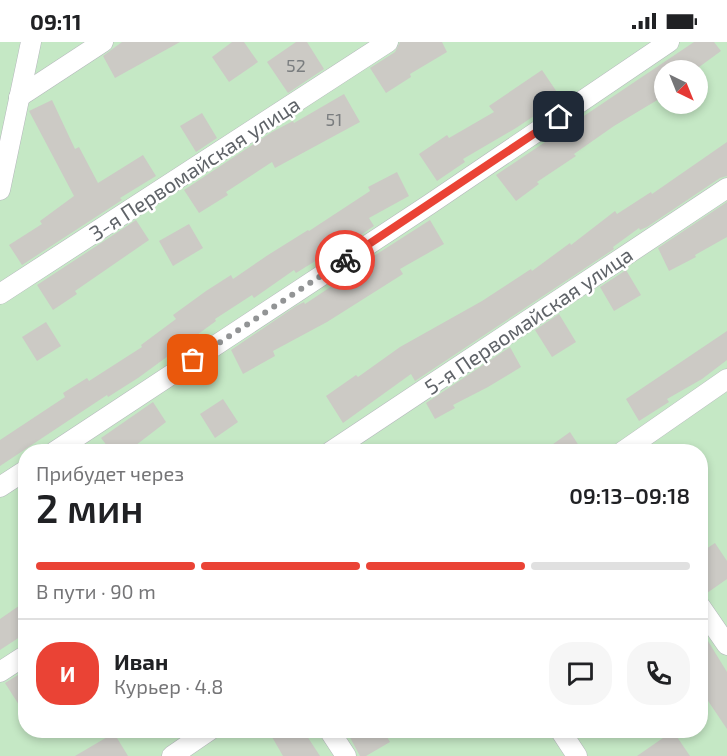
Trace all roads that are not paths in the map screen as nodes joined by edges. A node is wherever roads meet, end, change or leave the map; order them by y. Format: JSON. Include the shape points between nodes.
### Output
{"nodes":[{"id":1,"x":32,"y":42,"type":"edge"},
{"id":2,"x":103,"y":42,"type":"edge"},
{"id":3,"x":388,"y":42,"type":"edge"},
{"id":4,"x":669,"y":42,"type":"edge"},
{"id":5,"x":19,"y":97,"type":"junction"},
{"id":6,"x":727,"y":188,"type":"edge"},
{"id":7,"x":0,"y":190,"type":"edge"},
{"id":8,"x":0,"y":294,"type":"edge"},
{"id":9,"x":727,"y":378,"type":"edge"},
{"id":10,"x":66,"y":444,"type":"edge"},
{"id":11,"x":342,"y":444,"type":"edge"},
{"id":12,"x":633,"y":444,"type":"edge"},
{"id":13,"x":18,"y":475,"type":"edge"},
{"id":14,"x":0,"y":487,"type":"edge"},
{"id":15,"x":708,"y":618,"type":"edge"},
{"id":16,"x":727,"y":645,"type":"edge"},
{"id":17,"x":18,"y":660,"type":"edge"},
{"id":18,"x":0,"y":672,"type":"edge"},
{"id":19,"x":198,"y":738,"type":"edge"},
{"id":20,"x":334,"y":738,"type":"edge"},
{"id":21,"x":565,"y":738,"type":"edge"},
{"id":22,"x":172,"y":756,"type":"edge"},
{"id":23,"x":346,"y":756,"type":"edge"},
{"id":24,"x":577,"y":756,"type":"edge"}],
"edges":[{"from":1,"to":5,"type":"street"},
{"from":2,"to":5,"type":"street"},
{"from":3,"to":8,"type":"street","name":"3-я Первомайская улица"},
{"from":4,"to":10,"type":"street"},
{"from":5,"to":7,"type":"street"},
{"from":6,"to":11,"type":"street","name":"5-я Первомайская улица"},
{"from":9,"to":12,"type":"street"},
{"from":13,"to":14,"type":"street"},
{"from":15,"to":16,"type":"street"},
{"from":17,"to":18,"type":"street"},
{"from":19,"to":22,"type":"street"},
{"from":20,"to":23,"type":"street"},
{"from":21,"to":24,"type":"street"}]}
